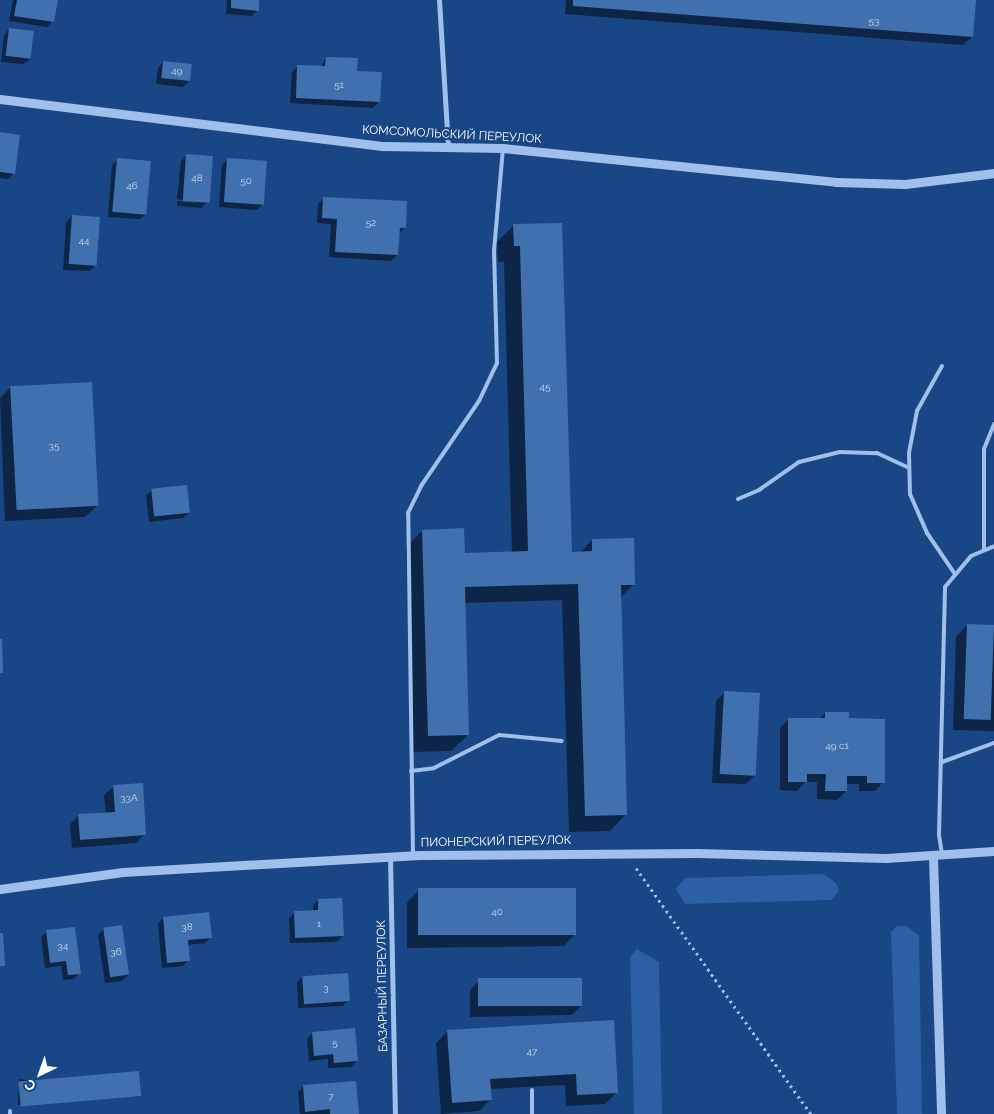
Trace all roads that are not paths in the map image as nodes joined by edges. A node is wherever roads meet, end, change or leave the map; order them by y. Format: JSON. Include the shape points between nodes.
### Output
{"nodes":[{"id":1,"x":439,"y":0,"type":"edge"},
{"id":2,"x":0,"y":99,"type":"edge"},
{"id":3,"x":448,"y":147,"type":"junction"},
{"id":4,"x":503,"y":148,"type":"junction"},
{"id":5,"x":994,"y":173,"type":"edge"},
{"id":6,"x":942,"y":366,"type":"dead end"},
{"id":7,"x":994,"y":424,"type":"edge"},
{"id":8,"x":909,"y":468,"type":"junction"},
{"id":9,"x":738,"y":499,"type":"dead end"},
{"id":10,"x":994,"y":546,"type":"edge"},
{"id":11,"x":984,"y":550,"type":"junction"},
{"id":12,"x":954,"y":574,"type":"junction"},
{"id":13,"x":562,"y":741,"type":"dead end"},
{"id":14,"x":994,"y":743,"type":"edge"},
{"id":15,"x":942,"y":762,"type":"junction"},
{"id":16,"x":411,"y":771,"type":"junction"},
{"id":17,"x":994,"y":851,"type":"edge"},
{"id":18,"x":413,"y":856,"type":"junction"},
{"id":19,"x":390,"y":857,"type":"junction"},
{"id":20,"x":938,"y":857,"type":"junction"},
{"id":21,"x":0,"y":889,"type":"edge"},
{"id":22,"x":532,"y":1090,"type":"dead end"},
{"id":23,"x":395,"y":1114,"type":"edge"},
{"id":24,"x":532,"y":1114,"type":"edge"},
{"id":25,"x":941,"y":1114,"type":"edge"}],
"edges":[{"from":1,"to":3,"type":"street"},
{"from":2,"to":3,"type":"street","name":"КОМСОМОЛЬСКИЙ ПЕРЕУЛОК","via":[[384,146]]},
{"from":3,"to":4,"type":"street","name":"КОМСОМОЛЬСКИЙ ПЕРЕУЛОК"},
{"from":4,"to":5,"type":"street","name":"КОМСОМОЛЬСКИЙ ПЕРЕУЛОК","via":[[872,184],[904,184]]},
{"from":4,"to":16,"type":"lane","via":[[494,251],[497,363],[479,401],[421,486],[408,513]]},
{"from":6,"to":8,"type":"lane","via":[[917,411]]},
{"from":7,"to":11,"type":"lane","via":[[984,449]]},
{"from":8,"to":9,"type":"lane","via":[[877,453],[840,452],[799,462],[759,490]]},
{"from":8,"to":12,"type":"lane","via":[[910,494],[927,533]]},
{"from":10,"to":11,"type":"lane"},
{"from":11,"to":12,"type":"lane","via":[[971,556]]},
{"from":12,"to":15,"type":"lane","via":[[945,587]]},
{"from":13,"to":16,"type":"lane","via":[[499,735],[434,768]]},
{"from":14,"to":15,"type":"lane"},
{"from":15,"to":20,"type":"lane"},
{"from":16,"to":18,"type":"lane"},
{"from":17,"to":20,"type":"street","name":"ПИОНЕРСКИЙ ПЕРЕУЛОК"},
{"from":18,"to":19,"type":"street","name":"ПИОНЕРСКИЙ ПЕРЕУЛОК"},
{"from":18,"to":20,"type":"street","name":"ПИОНЕРСКИЙ ПЕРЕУЛОК"},
{"from":19,"to":21,"type":"street","name":"ПИОНЕРСКИЙ ПЕРЕУЛОК","via":[[123,872]]},
{"from":19,"to":23,"type":"street","name":"БАЗАРНЫЙ ПЕРЕУЛОК"},
{"from":20,"to":25,"type":"street"},
{"from":22,"to":24,"type":"lane"}]}
